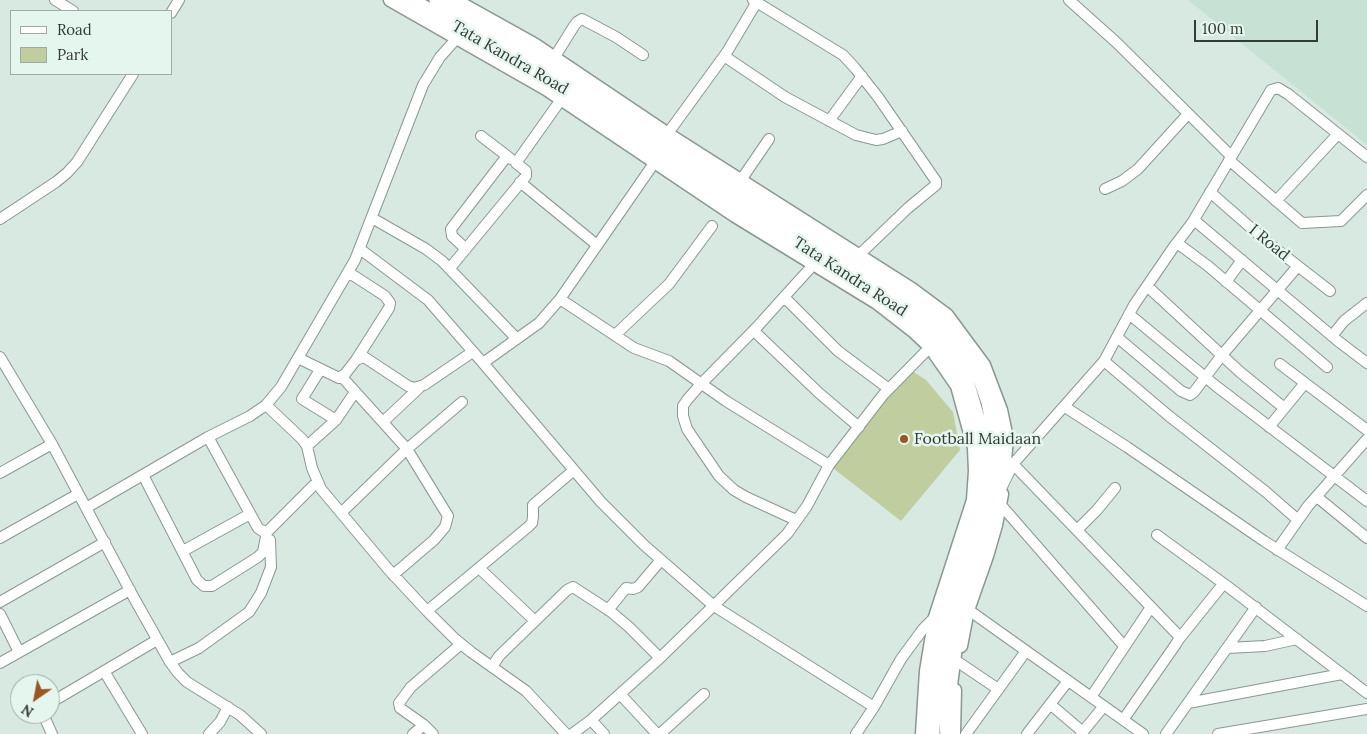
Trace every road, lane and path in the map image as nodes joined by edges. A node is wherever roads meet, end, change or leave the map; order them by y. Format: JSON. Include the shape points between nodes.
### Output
{"nodes":[{"id":1,"x":179,"y":0,"type":"edge"},
{"id":2,"x":390,"y":0,"type":"edge"},
{"id":3,"x":410,"y":0,"type":"edge"},
{"id":4,"x":436,"y":0,"type":"edge"},
{"id":5,"x":455,"y":0,"type":"edge"},
{"id":6,"x":1069,"y":0,"type":"edge"},
{"id":7,"x":756,"y":1,"type":"edge"},
{"id":8,"x":61,"y":2,"type":"edge"},
{"id":9,"x":72,"y":10,"type":"edge"},
{"id":10,"x":172,"y":11,"type":"edge"},
{"id":11,"x":457,"y":38,"type":"junction"},
{"id":12,"x":642,"y":54,"type":"dead end"},
{"id":13,"x":724,"y":56,"type":"junction"},
{"id":14,"x":554,"y":58,"type":"junction"},
{"id":15,"x":132,"y":75,"type":"edge"},
{"id":16,"x":862,"y":76,"type":"junction"},
{"id":17,"x":565,"y":95,"type":"junction"},
{"id":18,"x":1188,"y":114,"type":"junction"},
{"id":19,"x":830,"y":121,"type":"junction"},
{"id":20,"x":902,"y":131,"type":"junction"},
{"id":21,"x":1338,"y":134,"type":"junction"},
{"id":22,"x":481,"y":136,"type":"dead end"},
{"id":23,"x":769,"y":139,"type":"dead end"},
{"id":24,"x":662,"y":148,"type":"junction"},
{"id":25,"x":507,"y":156,"type":"junction"},
{"id":26,"x":1367,"y":157,"type":"edge"},
{"id":27,"x":1230,"y":158,"type":"junction"},
{"id":28,"x":516,"y":163,"type":"junction"},
{"id":29,"x":741,"y":180,"type":"junction"},
{"id":30,"x":520,"y":182,"type":"junction"},
{"id":31,"x":1105,"y":189,"type":"dead end"},
{"id":32,"x":1210,"y":192,"type":"junction"},
{"id":33,"x":1367,"y":195,"type":"edge"},
{"id":34,"x":1276,"y":201,"type":"junction"},
{"id":35,"x":372,"y":218,"type":"junction"},
{"id":36,"x":0,"y":219,"type":"edge"},
{"id":37,"x":1194,"y":220,"type":"junction"},
{"id":38,"x":712,"y":226,"type":"dead end"},
{"id":39,"x":1177,"y":243,"type":"junction"},
{"id":40,"x":597,"y":245,"type":"junction"},
{"id":41,"x":360,"y":249,"type":"junction"},
{"id":42,"x":466,"y":249,"type":"junction"},
{"id":43,"x":859,"y":255,"type":"junction"},
{"id":44,"x":1242,"y":260,"type":"junction"},
{"id":45,"x":814,"y":264,"type":"junction"},
{"id":46,"x":1298,"y":266,"type":"junction"},
{"id":47,"x":450,"y":268,"type":"junction"},
{"id":48,"x":348,"y":272,"type":"junction"},
{"id":49,"x":1226,"y":282,"type":"junction"},
{"id":50,"x":1147,"y":286,"type":"junction"},
{"id":51,"x":1278,"y":290,"type":"junction"},
{"id":52,"x":1330,"y":291,"type":"dead end"},
{"id":53,"x":784,"y":297,"type":"junction"},
{"id":54,"x":560,"y":299,"type":"junction"},
{"id":55,"x":1367,"y":302,"type":"edge"},
{"id":56,"x":1261,"y":311,"type":"junction"},
{"id":57,"x":1129,"y":314,"type":"junction"},
{"id":58,"x":754,"y":331,"type":"junction"},
{"id":59,"x":615,"y":335,"type":"junction"},
{"id":60,"x":942,"y":335,"type":"junction"},
{"id":61,"x":1332,"y":336,"type":"junction"},
{"id":62,"x":1117,"y":337,"type":"junction"},
{"id":63,"x":517,"y":339,"type":"junction"},
{"id":64,"x":475,"y":354,"type":"junction"},
{"id":65,"x":1222,"y":355,"type":"junction"},
{"id":66,"x":0,"y":357,"type":"edge"},
{"id":67,"x":298,"y":358,"type":"junction"},
{"id":68,"x":356,"y":360,"type":"junction"},
{"id":69,"x":1104,"y":361,"type":"junction"},
{"id":70,"x":483,"y":363,"type":"junction"},
{"id":71,"x":1367,"y":363,"type":"edge"},
{"id":72,"x":1280,"y":364,"type":"dead end"},
{"id":73,"x":1327,"y":367,"type":"dead end"},
{"id":74,"x":320,"y":370,"type":"junction"},
{"id":75,"x":342,"y":377,"type":"junction"},
{"id":76,"x":1206,"y":377,"type":"junction"},
{"id":77,"x":1305,"y":383,"type":"junction"},
{"id":78,"x":701,"y":384,"type":"junction"},
{"id":79,"x":419,"y":388,"type":"junction"},
{"id":80,"x":889,"y":389,"type":"junction"},
{"id":81,"x":355,"y":392,"type":"junction"},
{"id":82,"x":462,"y":402,"type":"dead end"},
{"id":83,"x":266,"y":405,"type":"junction"},
{"id":84,"x":1065,"y":407,"type":"junction"},
{"id":85,"x":1283,"y":408,"type":"junction"},
{"id":86,"x":336,"y":420,"type":"junction"},
{"id":87,"x":383,"y":422,"type":"junction"},
{"id":88,"x":859,"y":427,"type":"junction"},
{"id":89,"x":1269,"y":427,"type":"junction"},
{"id":90,"x":1367,"y":430,"type":"edge"},
{"id":91,"x":208,"y":437,"type":"junction"},
{"id":92,"x":1367,"y":439,"type":"edge"},
{"id":93,"x":52,"y":444,"type":"junction"},
{"id":94,"x":306,"y":446,"type":"junction"},
{"id":95,"x":407,"y":449,"type":"junction"},
{"id":96,"x":1013,"y":464,"type":"junction"},
{"id":97,"x":829,"y":465,"type":"junction"},
{"id":98,"x":574,"y":470,"type":"junction"},
{"id":99,"x":0,"y":473,"type":"edge"},
{"id":100,"x":143,"y":475,"type":"junction"},
{"id":101,"x":1334,"y":476,"type":"junction"},
{"id":102,"x":317,"y":482,"type":"junction"},
{"id":103,"x":1003,"y":483,"type":"junction"},
{"id":104,"x":1115,"y":488,"type":"dead end"},
{"id":105,"x":78,"y":494,"type":"junction"},
{"id":106,"x":1317,"y":497,"type":"junction"},
{"id":107,"x":1367,"y":501,"type":"edge"},
{"id":108,"x":996,"y":506,"type":"junction"},
{"id":109,"x":86,"y":508,"type":"junction"},
{"id":110,"x":341,"y":513,"type":"junction"},
{"id":111,"x":250,"y":514,"type":"junction"},
{"id":112,"x":796,"y":520,"type":"junction"},
{"id":113,"x":1298,"y":520,"type":"junction"},
{"id":114,"x":1077,"y":530,"type":"junction"},
{"id":115,"x":268,"y":531,"type":"junction"},
{"id":116,"x":1157,"y":535,"type":"dead end"},
{"id":117,"x":0,"y":538,"type":"edge"},
{"id":118,"x":1367,"y":538,"type":"edge"},
{"id":119,"x":104,"y":542,"type":"junction"},
{"id":120,"x":1278,"y":550,"type":"junction"},
{"id":121,"x":182,"y":551,"type":"junction"},
{"id":122,"x":661,"y":560,"type":"junction"},
{"id":123,"x":479,"y":568,"type":"junction"},
{"id":124,"x":393,"y":575,"type":"junction"},
{"id":125,"x":1227,"y":586,"type":"junction"},
{"id":126,"x":130,"y":590,"type":"junction"},
{"id":127,"x":0,"y":602,"type":"edge"},
{"id":128,"x":714,"y":606,"type":"junction"},
{"id":129,"x":1367,"y":606,"type":"edge"},
{"id":130,"x":959,"y":607,"type":"junction"},
{"id":131,"x":1151,"y":607,"type":"junction"},
{"id":132,"x":1256,"y":607,"type":"junction"},
{"id":133,"x":608,"y":610,"type":"junction"},
{"id":134,"x":427,"y":612,"type":"junction"},
{"id":135,"x":0,"y":614,"type":"edge"},
{"id":136,"x":935,"y":617,"type":"junction"},
{"id":137,"x":535,"y":621,"type":"junction"},
{"id":138,"x":1179,"y":639,"type":"junction"},
{"id":139,"x":1297,"y":639,"type":"junction"},
{"id":140,"x":157,"y":640,"type":"junction"},
{"id":141,"x":461,"y":644,"type":"junction"},
{"id":142,"x":1124,"y":646,"type":"junction"},
{"id":143,"x":1227,"y":648,"type":"junction"},
{"id":144,"x":1026,"y":651,"type":"junction"},
{"id":145,"x":19,"y":652,"type":"junction"},
{"id":146,"x":660,"y":658,"type":"junction"},
{"id":147,"x":170,"y":662,"type":"junction"},
{"id":148,"x":958,"y":662,"type":"junction"},
{"id":149,"x":0,"y":663,"type":"edge"},
{"id":150,"x":492,"y":667,"type":"junction"},
{"id":151,"x":104,"y":671,"type":"junction"},
{"id":152,"x":1342,"y":674,"type":"junction"},
{"id":153,"x":1068,"y":680,"type":"junction"},
{"id":154,"x":998,"y":689,"type":"junction"},
{"id":155,"x":1367,"y":693,"type":"edge"},
{"id":156,"x":620,"y":694,"type":"junction"},
{"id":157,"x":704,"y":694,"type":"dead end"},
{"id":158,"x":60,"y":697,"type":"edge"},
{"id":159,"x":1091,"y":697,"type":"junction"},
{"id":160,"x":1188,"y":702,"type":"junction"},
{"id":161,"x":1050,"y":704,"type":"junction"},
{"id":162,"x":1104,"y":706,"type":"junction"},
{"id":163,"x":228,"y":707,"type":"junction"},
{"id":164,"x":874,"y":707,"type":"junction"},
{"id":165,"x":1367,"y":709,"type":"edge"},
{"id":166,"x":591,"y":720,"type":"junction"},
{"id":167,"x":1123,"y":720,"type":"junction"},
{"id":168,"x":424,"y":725,"type":"junction"},
{"id":169,"x":1082,"y":733,"type":"edge"},
{"id":170,"x":142,"y":734,"type":"edge"},
{"id":171,"x":209,"y":734,"type":"edge"},
{"id":172,"x":261,"y":734,"type":"edge"},
{"id":173,"x":413,"y":734,"type":"edge"},
{"id":174,"x":433,"y":734,"type":"edge"},
{"id":175,"x":566,"y":734,"type":"edge"},
{"id":176,"x":572,"y":734,"type":"edge"},
{"id":177,"x":604,"y":734,"type":"edge"},
{"id":178,"x":659,"y":734,"type":"edge"},
{"id":179,"x":856,"y":734,"type":"edge"},
{"id":180,"x":922,"y":734,"type":"edge"},
{"id":181,"x":932,"y":734,"type":"edge"},
{"id":182,"x":948,"y":734,"type":"edge"},
{"id":183,"x":954,"y":734,"type":"edge"},
{"id":184,"x":966,"y":734,"type":"edge"},
{"id":185,"x":1026,"y":734,"type":"edge"},
{"id":186,"x":1143,"y":734,"type":"edge"},
{"id":187,"x":1166,"y":734,"type":"edge"},
{"id":188,"x":1218,"y":734,"type":"edge"}],
"edges":[{"from":1,"to":10,"type":"street"},
{"from":2,"to":11,"type":"street"},
{"from":3,"to":17,"type":"main road","name":"Tata Kandra Road"},
{"from":4,"to":24,"type":"main road","name":"Tata Kandra Road","via":[[564,76]]},
{"from":5,"to":14,"type":"street"},
{"from":6,"to":18,"type":"street"},
{"from":7,"to":13,"type":"street"},
{"from":7,"to":16,"type":"street","via":[[834,48]]},
{"from":8,"to":9,"type":"street"},
{"from":11,"to":17,"type":"street","via":[[546,88]]},
{"from":11,"to":35,"type":"street","via":[[440,57],[423,85]]},
{"from":12,"to":14,"type":"street","via":[[582,20],[574,26]]},
{"from":13,"to":19,"type":"street","via":[[785,97]]},
{"from":13,"to":24,"type":"street"},
{"from":14,"to":24,"type":"street"},
{"from":15,"to":36,"type":"street","via":[[67,173]]},
{"from":16,"to":19,"type":"street"},
{"from":16,"to":20,"type":"street"},
{"from":17,"to":24,"type":"main road","name":"Tata Kandra Road","via":[[633,142]]},
{"from":17,"to":28,"type":"street"},
{"from":18,"to":27,"type":"street"},
{"from":18,"to":31,"type":"street","via":[[1138,169]]},
{"from":19,"to":20,"type":"street","via":[[856,135],[876,140]]},
{"from":20,"to":43,"type":"street","via":[[934,177],[936,185]]},
{"from":21,"to":26,"type":"street"},
{"from":21,"to":27,"type":"street","via":[[1288,94],[1274,88]]},
{"from":21,"to":34,"type":"street"},
{"from":22,"to":25,"type":"street"},
{"from":23,"to":29,"type":"street"},
{"from":24,"to":29,"type":"street"},
{"from":24,"to":40,"type":"street"},
{"from":24,"to":45,"type":"street","via":[[735,216]]},
{"from":24,"to":60,"type":"main road","name":"Tata Kandra Road"},
{"from":25,"to":28,"type":"street"},
{"from":25,"to":42,"type":"street","via":[[451,229],[452,236]]},
{"from":27,"to":32,"type":"street"},
{"from":27,"to":34,"type":"street"},
{"from":28,"to":30,"type":"street","via":[[527,174]]},
{"from":29,"to":43,"type":"street"},
{"from":30,"to":40,"type":"street"},
{"from":30,"to":42,"type":"street"},
{"from":32,"to":37,"type":"street"},
{"from":32,"to":46,"type":"street","name":"I Road"},
{"from":33,"to":34,"type":"street","via":[[1341,221],[1329,222],[1302,223]]},
{"from":35,"to":41,"type":"street"},
{"from":35,"to":47,"type":"street","via":[[426,249]]},
{"from":37,"to":39,"type":"street"},
{"from":37,"to":44,"type":"street"},
{"from":38,"to":59,"type":"street","via":[[669,284]]},
{"from":39,"to":49,"type":"street"},
{"from":39,"to":50,"type":"street"},
{"from":40,"to":54,"type":"street"},
{"from":41,"to":48,"type":"street"},
{"from":41,"to":64,"type":"street","via":[[428,300]]},
{"from":42,"to":47,"type":"street"},
{"from":43,"to":60,"type":"street","via":[[947,315]]},
{"from":44,"to":49,"type":"street"},
{"from":44,"to":51,"type":"street"},
{"from":45,"to":53,"type":"street"},
{"from":45,"to":60,"type":"street","via":[[913,331]]},
{"from":46,"to":51,"type":"street"},
{"from":46,"to":52,"type":"street","name":"I Road"},
{"from":47,"to":63,"type":"street"},
{"from":48,"to":67,"type":"street"},
{"from":48,"to":68,"type":"street","via":[[386,296],[390,303]]},
{"from":49,"to":56,"type":"street"},
{"from":50,"to":57,"type":"street"},
{"from":50,"to":65,"type":"street"},
{"from":51,"to":56,"type":"street"},
{"from":51,"to":61,"type":"street"},
{"from":53,"to":58,"type":"street"},
{"from":53,"to":80,"type":"street","via":[[838,350]]},
{"from":54,"to":59,"type":"street"},
{"from":54,"to":63,"type":"street","via":[[539,323]]},
{"from":55,"to":61,"type":"street"},
{"from":56,"to":65,"type":"street"},
{"from":56,"to":73,"type":"street"},
{"from":57,"to":62,"type":"street"},
{"from":57,"to":76,"type":"street"},
{"from":58,"to":78,"type":"street"},
{"from":58,"to":88,"type":"street"},
{"from":59,"to":78,"type":"street","via":[[634,348],[669,361]]},
{"from":60,"to":80,"type":"street"},
{"from":60,"to":103,"type":"street","via":[[984,365],[1001,410],[1007,438]]},
{"from":60,"to":108,"type":"main road","name":"Tata Kandra Road","via":[[980,376],[989,402],[998,447]]},
{"from":60,"to":130,"type":"main road","name":"Tata Kandra Road","via":[[965,378],[986,462],[982,503],[963,556]]},
{"from":60,"to":136,"type":"street","via":[[974,448],[976,471],[972,500]]},
{"from":61,"to":71,"type":"street"},
{"from":62,"to":69,"type":"street"},
{"from":62,"to":76,"type":"street","via":[[1186,395],[1194,392]]},
{"from":63,"to":70,"type":"street"},
{"from":64,"to":70,"type":"street"},
{"from":64,"to":79,"type":"street","via":[[468,354]]},
{"from":65,"to":76,"type":"street"},
{"from":65,"to":85,"type":"street"},
{"from":66,"to":93,"type":"street"},
{"from":67,"to":74,"type":"street"},
{"from":67,"to":83,"type":"street"},
{"from":68,"to":75,"type":"street"},
{"from":68,"to":79,"type":"street","via":[[361,357],[368,359],[408,386]]},
{"from":69,"to":84,"type":"street"},
{"from":69,"to":113,"type":"street"},
{"from":70,"to":98,"type":"street"},
{"from":72,"to":77,"type":"street"},
{"from":74,"to":75,"type":"street","via":[[336,378]]},
{"from":74,"to":86,"type":"street","via":[[302,399]]},
{"from":75,"to":81,"type":"street"},
{"from":76,"to":89,"type":"street"},
{"from":77,"to":85,"type":"street"},
{"from":77,"to":90,"type":"street"},
{"from":78,"to":97,"type":"street"},
{"from":78,"to":112,"type":"street","via":[[683,406],[683,416],[687,429],[719,476],[746,498]]},
{"from":79,"to":87,"type":"street"},
{"from":80,"to":88,"type":"street"},
{"from":81,"to":86,"type":"street"},
{"from":81,"to":87,"type":"street"},
{"from":82,"to":95,"type":"street"},
{"from":83,"to":91,"type":"street"},
{"from":83,"to":94,"type":"street","via":[[297,432]]},
{"from":84,"to":96,"type":"street"},
{"from":84,"to":120,"type":"street"},
{"from":85,"to":89,"type":"street"},
{"from":86,"to":94,"type":"street"},
{"from":87,"to":95,"type":"street"},
{"from":88,"to":97,"type":"street"},
{"from":89,"to":101,"type":"street"},
{"from":91,"to":100,"type":"street"},
{"from":91,"to":111,"type":"street"},
{"from":92,"to":101,"type":"street"},
{"from":93,"to":99,"type":"street"},
{"from":93,"to":105,"type":"street"},
{"from":94,"to":102,"type":"street"},
{"from":95,"to":110,"type":"street"},
{"from":95,"to":124,"type":"street","via":[[446,512],[448,521],[434,540]]},
{"from":96,"to":103,"type":"street"},
{"from":96,"to":114,"type":"street"},
{"from":97,"to":112,"type":"street"},
{"from":98,"to":122,"type":"street","via":[[601,502]]},
{"from":98,"to":123,"type":"street","via":[[533,505],[532,523]]},
{"from":100,"to":109,"type":"street"},
{"from":100,"to":121,"type":"street"},
{"from":101,"to":106,"type":"street"},
{"from":101,"to":107,"type":"street"},
{"from":102,"to":110,"type":"street"},
{"from":102,"to":115,"type":"street"},
{"from":103,"to":108,"type":"street"},
{"from":104,"to":114,"type":"street"},
{"from":105,"to":109,"type":"street"},
{"from":105,"to":117,"type":"street"},
{"from":106,"to":113,"type":"street"},
{"from":106,"to":118,"type":"street"},
{"from":108,"to":130,"type":"main road","name":"Tata Kandra Road"},
{"from":108,"to":142,"type":"street"},
{"from":109,"to":119,"type":"street"},
{"from":110,"to":124,"type":"street"},
{"from":111,"to":115,"type":"street","via":[[261,530]]},
{"from":111,"to":121,"type":"street"},
{"from":112,"to":128,"type":"street","via":[[787,534]]},
{"from":113,"to":120,"type":"street"},
{"from":114,"to":131,"type":"street"},
{"from":115,"to":121,"type":"street","via":[[263,552],[258,558],[212,586],[204,586],[197,580]]},
{"from":115,"to":147,"type":"street","via":[[271,567],[249,612],[200,648]]},
{"from":116,"to":125,"type":"street"},
{"from":119,"to":126,"type":"street"},
{"from":119,"to":127,"type":"street"},
{"from":120,"to":129,"type":"street"},
{"from":122,"to":128,"type":"street"},
{"from":122,"to":133,"type":"street","via":[[638,587],[626,588]]},
{"from":123,"to":134,"type":"street"},
{"from":123,"to":137,"type":"street"},
{"from":124,"to":134,"type":"street"},
{"from":125,"to":132,"type":"street"},
{"from":125,"to":138,"type":"street","via":[[1222,585]]},
{"from":126,"to":140,"type":"street"},
{"from":126,"to":145,"type":"street"},
{"from":128,"to":146,"type":"street"},
{"from":128,"to":164,"type":"street"},
{"from":130,"to":136,"type":"street"},
{"from":130,"to":144,"type":"street"},
{"from":130,"to":148,"type":"street"},
{"from":130,"to":181,"type":"main road","name":"Tata Kandra Road","via":[[934,703]]},
{"from":130,"to":182,"type":"main road","name":"Tata Kandra Road","via":[[946,712]]},
{"from":131,"to":138,"type":"street"},
{"from":131,"to":142,"type":"street"},
{"from":132,"to":139,"type":"street"},
{"from":132,"to":143,"type":"street"},
{"from":133,"to":137,"type":"street","via":[[573,587]]},
{"from":133,"to":146,"type":"street"},
{"from":134,"to":141,"type":"street"},
{"from":135,"to":145,"type":"street"},
{"from":136,"to":164,"type":"street","via":[[901,659]]},
{"from":136,"to":180,"type":"street","via":[[926,671]]},
{"from":137,"to":150,"type":"street","via":[[496,659]]},
{"from":138,"to":167,"type":"street"},
{"from":139,"to":143,"type":"street","via":[[1265,646]]},
{"from":139,"to":152,"type":"street"},
{"from":140,"to":147,"type":"street"},
{"from":140,"to":151,"type":"street"},
{"from":141,"to":150,"type":"street"},
{"from":141,"to":168,"type":"street","via":[[411,688],[399,703],[400,708]]},
{"from":142,"to":159,"type":"street"},
{"from":143,"to":160,"type":"street"},
{"from":144,"to":153,"type":"street"},
{"from":144,"to":154,"type":"street"},
{"from":145,"to":149,"type":"street"},
{"from":146,"to":156,"type":"street"},
{"from":147,"to":163,"type":"street","via":[[187,682]]},
{"from":148,"to":154,"type":"street"},
{"from":148,"to":183,"type":"street"},
{"from":150,"to":175,"type":"street","via":[[534,698]]},
{"from":151,"to":158,"type":"street"},
{"from":151,"to":170,"type":"street"},
{"from":152,"to":155,"type":"street"},
{"from":152,"to":160,"type":"street"},
{"from":153,"to":159,"type":"street"},
{"from":153,"to":161,"type":"street"},
{"from":154,"to":184,"type":"street"},
{"from":156,"to":166,"type":"street"},
{"from":156,"to":178,"type":"street"},
{"from":157,"to":178,"type":"street"},
{"from":159,"to":162,"type":"street"},
{"from":160,"to":187,"type":"street"},
{"from":161,"to":169,"type":"street"},
{"from":161,"to":185,"type":"street"},
{"from":162,"to":167,"type":"street"},
{"from":162,"to":169,"type":"street"},
{"from":163,"to":171,"type":"street"},
{"from":163,"to":172,"type":"street"},
{"from":164,"to":179,"type":"street"},
{"from":165,"to":188,"type":"street"},
{"from":166,"to":176,"type":"street"},
{"from":166,"to":177,"type":"street"},
{"from":167,"to":186,"type":"street"},
{"from":168,"to":173,"type":"street"},
{"from":168,"to":174,"type":"street"}]}
